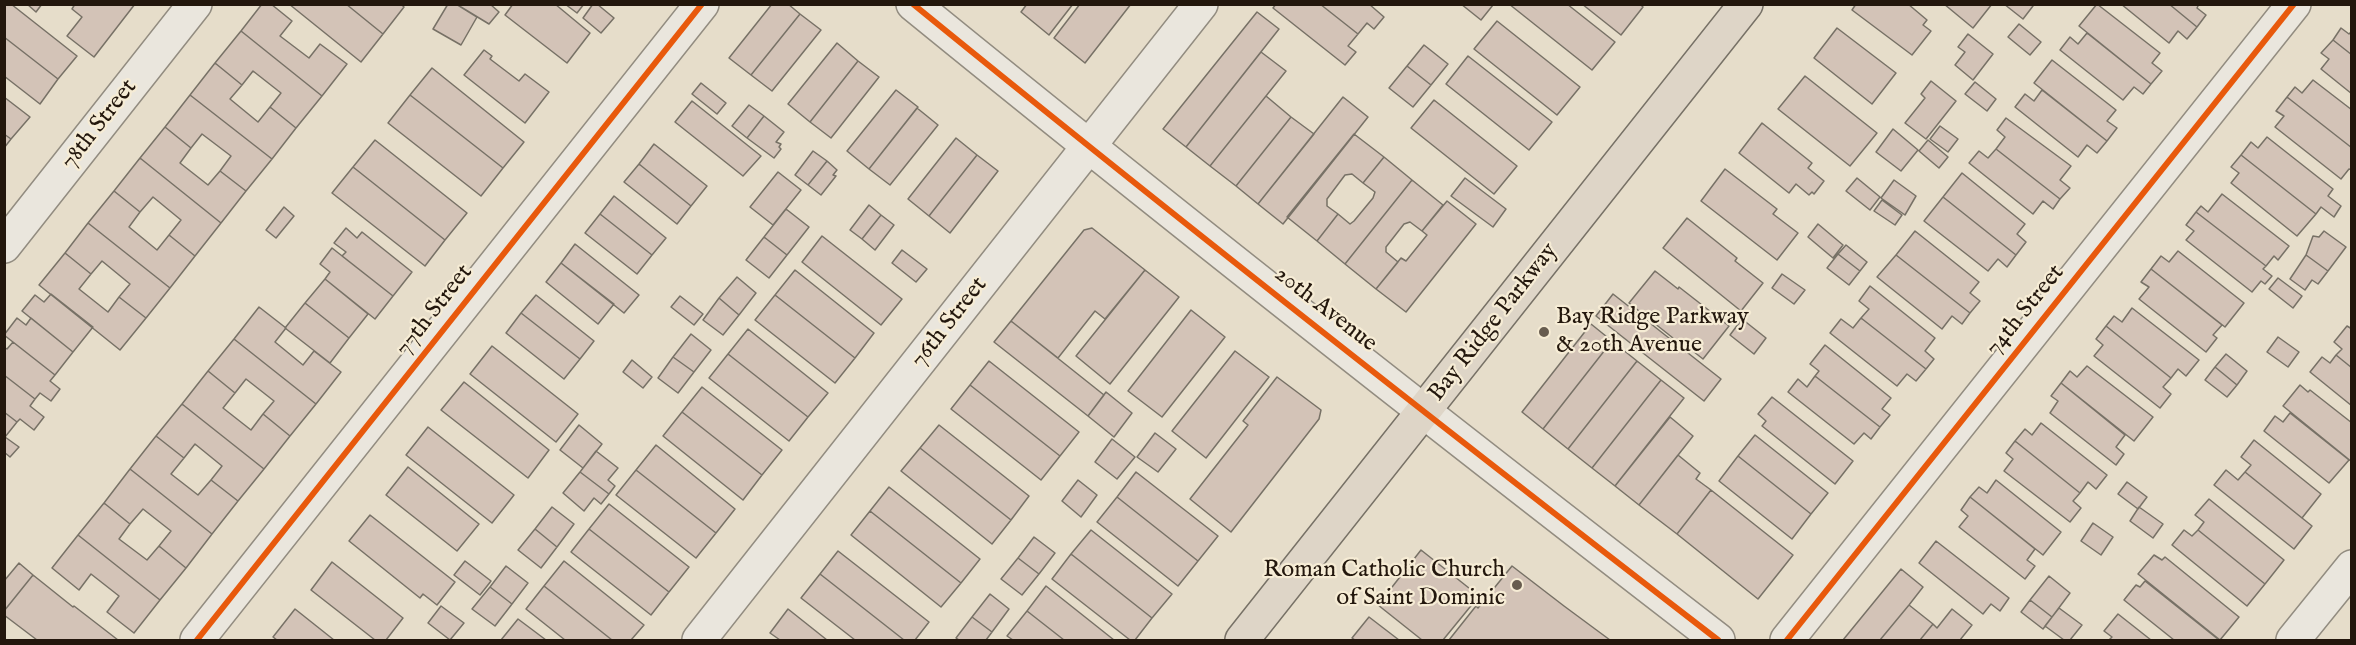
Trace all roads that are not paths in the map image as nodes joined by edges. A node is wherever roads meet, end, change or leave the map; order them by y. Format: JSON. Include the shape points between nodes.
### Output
{"nodes":[{"id":1,"x":195,"y":4,"type":"edge"},
{"id":2,"x":702,"y":4,"type":"edge"},
{"id":3,"x":913,"y":4,"type":"edge"},
{"id":4,"x":1201,"y":4,"type":"edge"},
{"id":5,"x":1746,"y":4,"type":"edge"},
{"id":6,"x":2294,"y":4,"type":"edge"},
{"id":7,"x":1089,"y":147,"type":"junction"},
{"id":8,"x":4,"y":246,"type":"edge"},
{"id":9,"x":1424,"y":412,"type":"junction"},
{"id":10,"x":2352,"y":567,"type":"edge"},
{"id":11,"x":197,"y":640,"type":"edge"},
{"id":12,"x":699,"y":640,"type":"edge"},
{"id":13,"x":1242,"y":640,"type":"edge"},
{"id":14,"x":1718,"y":640,"type":"edge"},
{"id":15,"x":1787,"y":640,"type":"edge"},
{"id":16,"x":2293,"y":640,"type":"edge"}],
"edges":[{"from":1,"to":8,"type":"street","name":"78th Street"},
{"from":2,"to":11,"type":"street","name":"77th Street"},
{"from":3,"to":7,"type":"street","name":"20th Avenue"},
{"from":4,"to":7,"type":"street","name":"76th Street"},
{"from":5,"to":9,"type":"main road","name":"Bay Ridge Parkway"},
{"from":6,"to":15,"type":"street","name":"74th Street"},
{"from":7,"to":9,"type":"street","name":"20th Avenue"},
{"from":7,"to":12,"type":"street","name":"76th Street"},
{"from":9,"to":13,"type":"main road","name":"Bay Ridge Parkway"},
{"from":9,"to":14,"type":"street","name":"20th Avenue"},
{"from":10,"to":16,"type":"street"}]}
